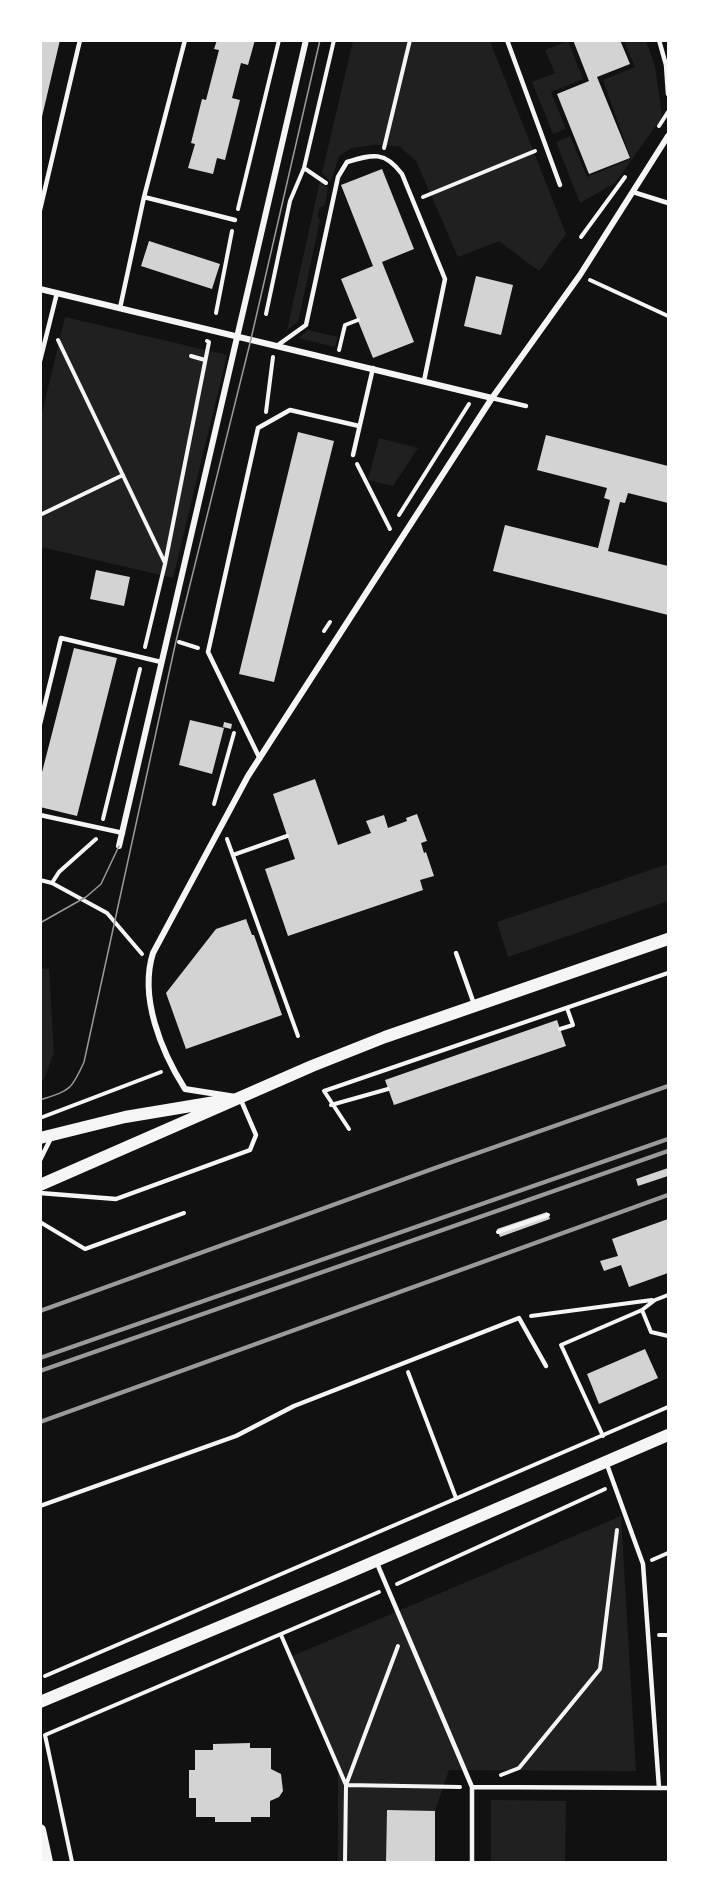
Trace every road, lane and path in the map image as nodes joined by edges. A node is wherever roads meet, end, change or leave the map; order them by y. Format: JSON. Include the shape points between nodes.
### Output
{"nodes":[{"id":1,"x":80,"y":40,"type":"edge"},
{"id":2,"x":185,"y":40,"type":"edge"},
{"id":3,"x":279,"y":40,"type":"edge"},
{"id":4,"x":306,"y":40,"type":"edge"},
{"id":5,"x":334,"y":40,"type":"edge"},
{"id":6,"x":410,"y":40,"type":"edge"},
{"id":7,"x":507,"y":40,"type":"edge"},
{"id":8,"x":659,"y":40,"type":"edge"},
{"id":9,"x":669,"y":94,"type":"edge"},
{"id":10,"x":669,"y":112,"type":"edge"},
{"id":11,"x":657,"y":129,"type":"dead end"},
{"id":12,"x":669,"y":136,"type":"edge"},
{"id":13,"x":546,"y":147,"type":"junction"},
{"id":14,"x":382,"y":156,"type":"junction"},
{"id":15,"x":304,"y":168,"type":"junction"},
{"id":16,"x":627,"y":174,"type":"dead end"},
{"id":17,"x":560,"y":185,"type":"dead end"},
{"id":18,"x":335,"y":190,"type":"junction"},
{"id":19,"x":633,"y":192,"type":"junction"},
{"id":20,"x":144,"y":197,"type":"junction"},
{"id":21,"x":414,"y":200,"type":"junction"},
{"id":22,"x":669,"y":203,"type":"edge"},
{"id":23,"x":40,"y":210,"type":"edge"},
{"id":24,"x":235,"y":220,"type":"junction"},
{"id":25,"x":581,"y":237,"type":"dead end"},
{"id":26,"x":580,"y":275,"type":"junction"},
{"id":27,"x":40,"y":289,"type":"edge"},
{"id":28,"x":57,"y":293,"type":"junction"},
{"id":29,"x":120,"y":308,"type":"junction"},
{"id":30,"x":216,"y":313,"type":"dead end"},
{"id":31,"x":266,"y":314,"type":"dead end"},
{"id":32,"x":669,"y":316,"type":"edge"},
{"id":33,"x":358,"y":321,"type":"dead end"},
{"id":34,"x":50,"y":324,"type":"junction"},
{"id":35,"x":239,"y":336,"type":"junction"},
{"id":36,"x":209,"y":342,"type":"dead end"},
{"id":37,"x":278,"y":345,"type":"junction"},
{"id":38,"x":191,"y":356,"type":"dead end"},
{"id":39,"x":273,"y":356,"type":"dead end"},
{"id":40,"x":205,"y":360,"type":"junction"},
{"id":41,"x":337,"y":360,"type":"junction"},
{"id":42,"x":40,"y":361,"type":"edge"},
{"id":43,"x":373,"y":368,"type":"junction"},
{"id":44,"x":424,"y":381,"type":"junction"},
{"id":45,"x":475,"y":394,"type":"junction"},
{"id":46,"x":492,"y":398,"type":"junction"},
{"id":47,"x":526,"y":406,"type":"dead end"},
{"id":48,"x":264,"y":425,"type":"junction"},
{"id":49,"x":359,"y":426,"type":"junction"},
{"id":50,"x":353,"y":455,"type":"joint"},
{"id":51,"x":123,"y":475,"type":"junction"},
{"id":52,"x":40,"y":514,"type":"edge"},
{"id":53,"x":165,"y":564,"type":"junction"},
{"id":54,"x":336,"y":612,"type":"dead end"},
{"id":55,"x":324,"y":631,"type":"dead end"},
{"id":56,"x":167,"y":639,"type":"junction"},
{"id":57,"x":208,"y":652,"type":"junction"},
{"id":58,"x":142,"y":658,"type":"junction"},
{"id":59,"x":161,"y":663,"type":"junction"},
{"id":60,"x":238,"y":718,"type":"junction"},
{"id":61,"x":40,"y":724,"type":"edge"},
{"id":62,"x":260,"y":759,"type":"junction"},
{"id":63,"x":214,"y":804,"type":"dead end"},
{"id":64,"x":40,"y":815,"type":"edge"},
{"id":65,"x":100,"y":828,"type":"junction"},
{"id":66,"x":225,"y":832,"type":"dead end"},
{"id":67,"x":123,"y":834,"type":"junction"},
{"id":68,"x":287,"y":836,"type":"dead end"},
{"id":69,"x":119,"y":846,"type":"dead end"},
{"id":70,"x":233,"y":855,"type":"junction"},
{"id":71,"x":40,"y":880,"type":"edge"},
{"id":72,"x":52,"y":883,"type":"junction"},
{"id":73,"x":669,"y":939,"type":"edge"},
{"id":74,"x":456,"y":953,"type":"dead end"},
{"id":75,"x":150,"y":963,"type":"junction"},
{"id":76,"x":669,"y":973,"type":"edge"},
{"id":77,"x":475,"y":1006,"type":"junction"},
{"id":78,"x":567,"y":1008,"type":"junction"},
{"id":79,"x":560,"y":1029,"type":"dead end"},
{"id":80,"x":298,"y":1036,"type":"dead end"},
{"id":81,"x":162,"y":1072,"type":"dead end"},
{"id":82,"x":388,"y":1089,"type":"dead end"},
{"id":83,"x":240,"y":1098,"type":"junction"},
{"id":84,"x":331,"y":1105,"type":"junction"},
{"id":85,"x":40,"y":1118,"type":"edge"},
{"id":86,"x":349,"y":1129,"type":"dead end"},
{"id":87,"x":53,"y":1134,"type":"junction"},
{"id":88,"x":40,"y":1138,"type":"edge"},
{"id":89,"x":40,"y":1160,"type":"edge"},
{"id":90,"x":40,"y":1185,"type":"edge"},
{"id":91,"x":40,"y":1193,"type":"edge"},
{"id":92,"x":184,"y":1213,"type":"dead end"},
{"id":93,"x":548,"y":1215,"type":"dead end"},
{"id":94,"x":40,"y":1222,"type":"edge"},
{"id":95,"x":498,"y":1232,"type":"dead end"},
{"id":96,"x":669,"y":1295,"type":"edge"},
{"id":97,"x":655,"y":1300,"type":"junction"},
{"id":98,"x":642,"y":1310,"type":"junction"},
{"id":99,"x":519,"y":1318,"type":"junction"},
{"id":100,"x":669,"y":1336,"type":"edge"},
{"id":101,"x":405,"y":1363,"type":"junction"},
{"id":102,"x":546,"y":1366,"type":"dead end"},
{"id":103,"x":669,"y":1407,"type":"edge"},
{"id":104,"x":669,"y":1435,"type":"edge"},
{"id":105,"x":603,"y":1436,"type":"junction"},
{"id":106,"x":606,"y":1462,"type":"junction"},
{"id":107,"x":456,"y":1498,"type":"junction"},
{"id":108,"x":609,"y":1499,"type":"dead end"},
{"id":109,"x":40,"y":1506,"type":"edge"},
{"id":110,"x":618,"y":1521,"type":"dead end"},
{"id":111,"x":376,"y":1561,"type":"junction"},
{"id":112,"x":387,"y":1588,"type":"junction"},
{"id":113,"x":405,"y":1628,"type":"junction"},
{"id":114,"x":281,"y":1635,"type":"junction"},
{"id":115,"x":45,"y":1676,"type":"dead end"},
{"id":116,"x":40,"y":1702,"type":"edge"},
{"id":117,"x":346,"y":1785,"type":"junction"},
{"id":118,"x":472,"y":1787,"type":"junction"},
{"id":119,"x":659,"y":1788,"type":"junction"},
{"id":120,"x":669,"y":1788,"type":"edge"},
{"id":121,"x":40,"y":1830,"type":"edge"},
{"id":122,"x":47,"y":1863,"type":"edge"},
{"id":123,"x":72,"y":1863,"type":"edge"},
{"id":124,"x":345,"y":1863,"type":"edge"},
{"id":125,"x":472,"y":1863,"type":"edge"}],
"edges":[{"from":1,"to":23,"type":"lane"},
{"from":2,"to":20,"type":"lane"},
{"from":3,"to":24,"type":"path"},
{"from":4,"to":35,"type":"street"},
{"from":5,"to":15,"type":"path"},
{"from":6,"to":14,"type":"path"},
{"from":7,"to":13,"type":"lane"},
{"from":8,"to":9,"type":"lane"},
{"from":10,"to":11,"type":"path"},
{"from":12,"to":19,"type":"street"},
{"from":13,"to":17,"type":"lane"},
{"from":13,"to":21,"type":"path"},
{"from":14,"to":18,"type":"lane","via":[[347,162]]},
{"from":14,"to":21,"type":"lane","via":[[392,160]]},
{"from":15,"to":18,"type":"path"},
{"from":15,"to":31,"type":"path","via":[[290,201]]},
{"from":16,"to":25,"type":"path"},
{"from":18,"to":37,"type":"lane","via":[[306,326]]},
{"from":19,"to":22,"type":"lane"},
{"from":19,"to":26,"type":"street"},
{"from":20,"to":24,"type":"lane"},
{"from":20,"to":29,"type":"lane"},
{"from":21,"to":44,"type":"lane","via":[[445,279]]},
{"from":24,"to":30,"type":"path"},
{"from":26,"to":32,"type":"path"},
{"from":26,"to":46,"type":"street"},
{"from":27,"to":28,"type":"street"},
{"from":28,"to":29,"type":"street"},
{"from":28,"to":34,"type":"lane"},
{"from":29,"to":35,"type":"street"},
{"from":33,"to":41,"type":"path","via":[[345,326]]},
{"from":34,"to":42,"type":"lane"},
{"from":34,"to":51,"type":"path"},
{"from":35,"to":37,"type":"street"},
{"from":35,"to":56,"type":"street"},
{"from":36,"to":40,"type":"path"},
{"from":37,"to":41,"type":"street"},
{"from":38,"to":40,"type":"path"},
{"from":39,"to":48,"type":"path"},
{"from":40,"to":53,"type":"path"},
{"from":41,"to":43,"type":"street"},
{"from":43,"to":44,"type":"street"},
{"from":43,"to":49,"type":"lane"},
{"from":44,"to":45,"type":"street"},
{"from":45,"to":46,"type":"street"},
{"from":45,"to":50,"type":"path","via":[[390,529]]},
{"from":46,"to":47,"type":"lane"},
{"from":46,"to":62,"type":"street"},
{"from":48,"to":49,"type":"lane","via":[[290,410]]},
{"from":48,"to":57,"type":"lane","via":[[258,428]]},
{"from":49,"to":50,"type":"lane"},
{"from":51,"to":52,"type":"path"},
{"from":51,"to":53,"type":"path"},
{"from":53,"to":58,"type":"path"},
{"from":54,"to":55,"type":"path"},
{"from":56,"to":57,"type":"path"},
{"from":56,"to":59,"type":"street"},
{"from":57,"to":60,"type":"lane"},
{"from":58,"to":59,"type":"lane"},
{"from":58,"to":61,"type":"lane","via":[[61,638]]},
{"from":58,"to":65,"type":"path"},
{"from":59,"to":67,"type":"street"},
{"from":60,"to":62,"type":"lane"},
{"from":60,"to":63,"type":"path"},
{"from":62,"to":75,"type":"street","via":[[160,937]]},
{"from":64,"to":65,"type":"lane"},
{"from":65,"to":67,"type":"lane"},
{"from":65,"to":72,"type":"path","via":[[98,837]]},
{"from":66,"to":70,"type":"path"},
{"from":67,"to":69,"type":"street"},
{"from":68,"to":70,"type":"path"},
{"from":70,"to":80,"type":"path"},
{"from":71,"to":72,"type":"path"},
{"from":72,"to":75,"type":"path","via":[[107,913]]},
{"from":73,"to":77,"type":"main road"},
{"from":74,"to":77,"type":"lane"},
{"from":75,"to":83,"type":"street","via":[[147,987],[152,1013],[171,1068],[185,1089]]},
{"from":76,"to":78,"type":"path"},
{"from":77,"to":83,"type":"main road","via":[[312,1066]]},
{"from":78,"to":79,"type":"path","via":[[573,1025]]},
{"from":78,"to":84,"type":"path","via":[[324,1091]]},
{"from":81,"to":85,"type":"path"},
{"from":82,"to":84,"type":"path"},
{"from":83,"to":87,"type":"main road"},
{"from":83,"to":90,"type":"main road"},
{"from":83,"to":91,"type":"lane","via":[[256,1135],[250,1150],[116,1199]]},
{"from":84,"to":86,"type":"path"},
{"from":87,"to":88,"type":"main road"},
{"from":87,"to":89,"type":"lane"},
{"from":92,"to":94,"type":"path","via":[[85,1249]]},
{"from":93,"to":95,"type":"path"},
{"from":96,"to":97,"type":"path"},
{"from":97,"to":98,"type":"path"},
{"from":97,"to":99,"type":"path"},
{"from":98,"to":100,"type":"path","via":[[651,1332]]},
{"from":98,"to":105,"type":"path","via":[[561,1345]]},
{"from":99,"to":101,"type":"lane"},
{"from":99,"to":102,"type":"lane"},
{"from":101,"to":107,"type":"path"},
{"from":101,"to":109,"type":"lane","via":[[294,1406],[236,1436]]},
{"from":103,"to":105,"type":"path"},
{"from":104,"to":106,"type":"main road"},
{"from":105,"to":107,"type":"path"},
{"from":106,"to":111,"type":"main road"},
{"from":106,"to":119,"type":"lane","via":[[643,1564]]},
{"from":107,"to":115,"type":"path"},
{"from":108,"to":112,"type":"path","via":[[605,1489]]},
{"from":110,"to":118,"type":"path","via":[[600,1669],[519,1768]]},
{"from":111,"to":112,"type":"lane"},
{"from":111,"to":116,"type":"main road"},
{"from":112,"to":113,"type":"lane"},
{"from":112,"to":114,"type":"path"},
{"from":113,"to":117,"type":"path"},
{"from":113,"to":118,"type":"lane"},
{"from":114,"to":117,"type":"path"},
{"from":114,"to":123,"type":"path","via":[[45,1735]]},
{"from":117,"to":118,"type":"path"},
{"from":117,"to":124,"type":"path"},
{"from":118,"to":119,"type":"lane"},
{"from":118,"to":125,"type":"lane"},
{"from":119,"to":120,"type":"lane"},
{"from":121,"to":122,"type":"main road"}]}
